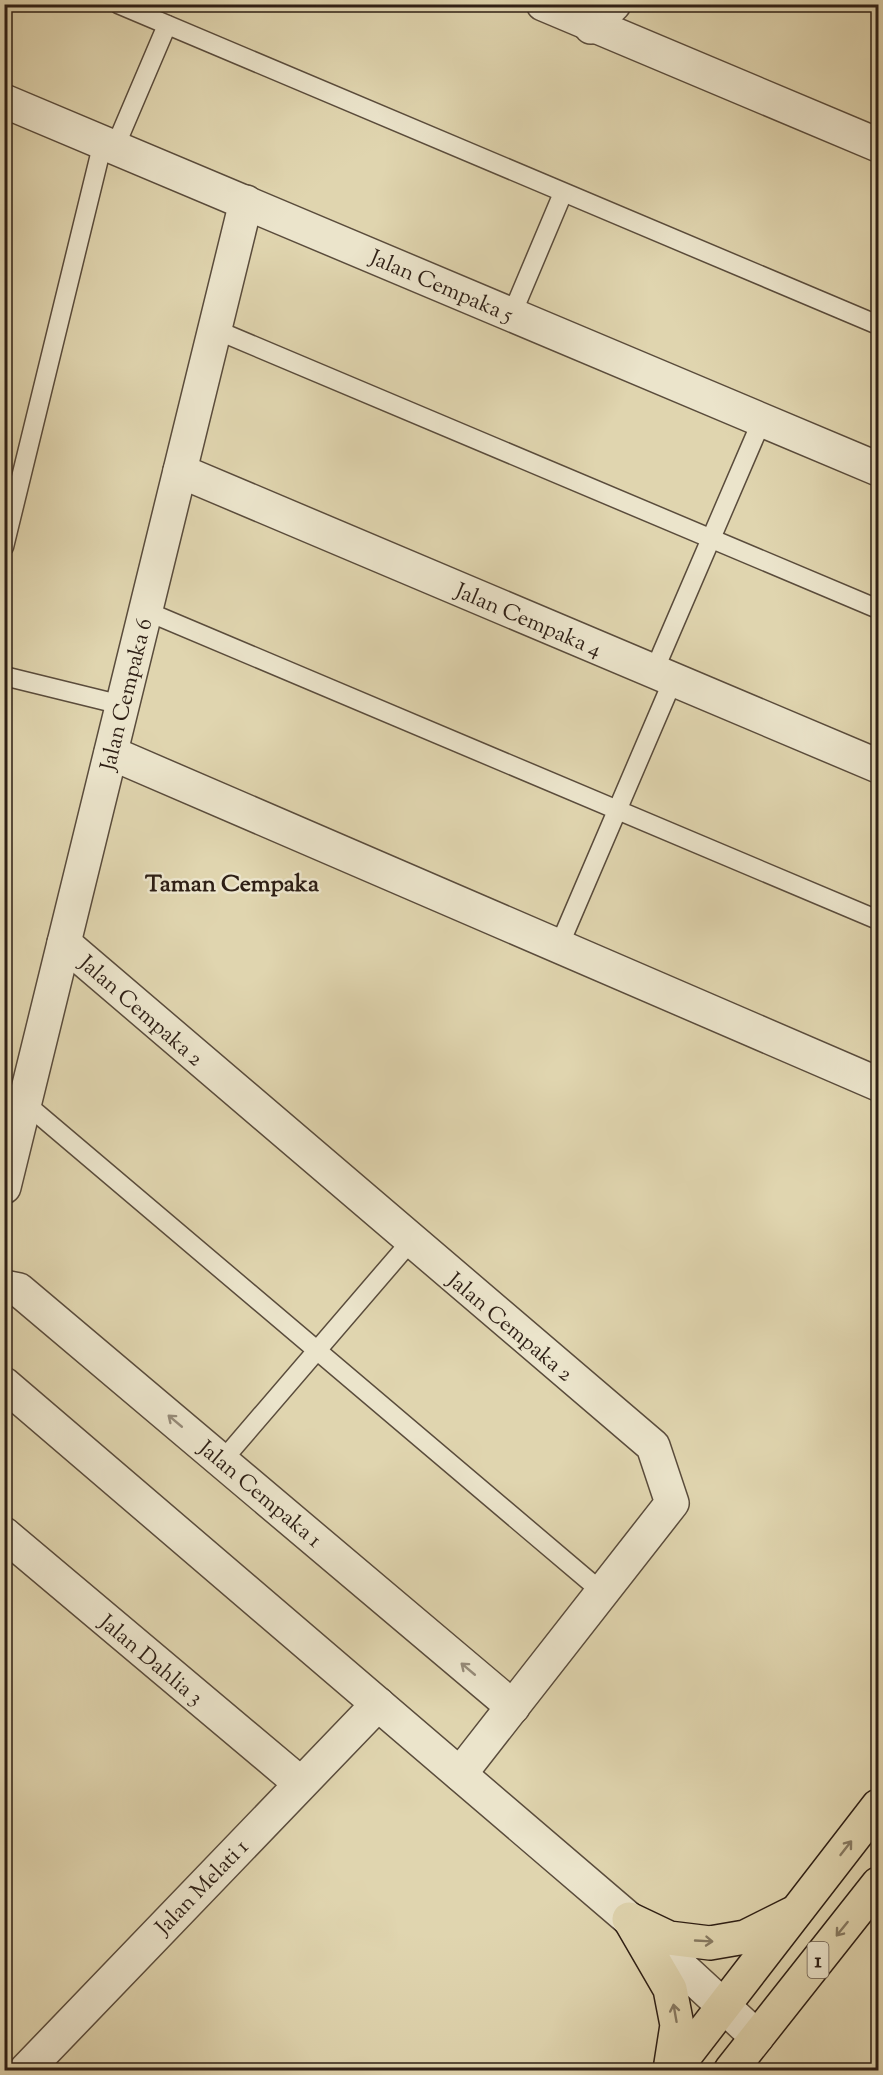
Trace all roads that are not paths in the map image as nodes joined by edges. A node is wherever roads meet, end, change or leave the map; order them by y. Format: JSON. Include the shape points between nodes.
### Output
{"nodes":[{"id":1,"x":118,"y":4,"type":"edge"},
{"id":2,"x":543,"y":4,"type":"edge"},
{"id":3,"x":614,"y":4,"type":"edge"},
{"id":4,"x":167,"y":25,"type":"junction"},
{"id":5,"x":591,"y":27,"type":"junction"},
{"id":6,"x":4,"y":101,"type":"edge"},
{"id":7,"x":109,"y":145,"type":"junction"},
{"id":8,"x":879,"y":145,"type":"edge"},
{"id":9,"x":563,"y":193,"type":"junction"},
{"id":10,"x":246,"y":202,"type":"junction"},
{"id":11,"x":512,"y":314,"type":"junction"},
{"id":12,"x":879,"y":326,"type":"edge"},
{"id":13,"x":214,"y":329,"type":"junction"},
{"id":14,"x":762,"y":420,"type":"junction"},
{"id":15,"x":879,"y":469,"type":"edge"},
{"id":16,"x":180,"y":471,"type":"junction"},
{"id":17,"x":711,"y":538,"type":"junction"},
{"id":18,"x":4,"y":547,"type":"edge"},
{"id":19,"x":879,"y":609,"type":"edge"},
{"id":20,"x":146,"y":611,"type":"junction"},
{"id":21,"x":4,"y":676,"type":"edge"},
{"id":22,"x":664,"y":676,"type":"junction"},
{"id":23,"x":122,"y":705,"type":"junction"},
{"id":24,"x":111,"y":753,"type":"junction"},
{"id":25,"x":879,"y":766,"type":"edge"},
{"id":26,"x":617,"y":810,"type":"junction"},
{"id":27,"x":879,"y":920,"type":"edge"},
{"id":28,"x":64,"y":943,"type":"junction"},
{"id":29,"x":559,"y":946,"type":"junction"},
{"id":30,"x":879,"y":1084,"type":"edge"},
{"id":31,"x":25,"y":1104,"type":"junction"},
{"id":32,"x":4,"y":1187,"type":"edge"},
{"id":33,"x":411,"y":1241,"type":"junction"},
{"id":34,"x":4,"y":1287,"type":"edge"},
{"id":35,"x":317,"y":1351,"type":"junction"},
{"id":36,"x":4,"y":1384,"type":"edge"},
{"id":37,"x":222,"y":1461,"type":"junction"},
{"id":38,"x":4,"y":1534,"type":"edge"},
{"id":39,"x":602,"y":1592,"type":"junction"},
{"id":40,"x":378,"y":1704,"type":"junction"},
{"id":41,"x":513,"y":1707,"type":"junction"},
{"id":42,"x":460,"y":1774,"type":"junction"},
{"id":43,"x":300,"y":1783,"type":"junction"},
{"id":44,"x":879,"y":1806,"type":"edge"},
{"id":45,"x":879,"y":1884,"type":"edge"},
{"id":46,"x":798,"y":1911,"type":"junction"},
{"id":47,"x":629,"y":1919,"type":"junction"},
{"id":48,"x":724,"y":2006,"type":"junction"},
{"id":49,"x":757,"y":2037,"type":"junction"},
{"id":50,"x":26,"y":2070,"type":"edge"},
{"id":51,"x":672,"y":2070,"type":"edge"},
{"id":52,"x":731,"y":2070,"type":"edge"}],
"edges":[{"from":1,"to":4,"type":"lane"},
{"from":2,"to":5,"type":"street"},
{"from":3,"to":5,"type":"street"},
{"from":4,"to":7,"type":"lane"},
{"from":4,"to":9,"type":"lane"},
{"from":5,"to":8,"type":"street"},
{"from":6,"to":7,"type":"street","name":"Jalan Cempaka 5"},
{"from":7,"to":10,"type":"street","name":"Jalan Cempaka 5"},
{"from":7,"to":18,"type":"lane"},
{"from":9,"to":11,"type":"lane"},
{"from":9,"to":12,"type":"lane"},
{"from":10,"to":11,"type":"street","name":"Jalan Cempaka 5"},
{"from":10,"to":13,"type":"street","name":"Jalan Cempaka 6"},
{"from":11,"to":14,"type":"street","name":"Jalan Cempaka 5"},
{"from":13,"to":16,"type":"street","name":"Jalan Cempaka 6"},
{"from":13,"to":17,"type":"lane"},
{"from":14,"to":15,"type":"street","name":"Jalan Cempaka 5"},
{"from":14,"to":17,"type":"lane"},
{"from":16,"to":20,"type":"street","name":"Jalan Cempaka 6"},
{"from":16,"to":22,"type":"street","name":"Jalan Cempaka 4"},
{"from":17,"to":19,"type":"lane"},
{"from":17,"to":22,"type":"lane"},
{"from":20,"to":23,"type":"street","name":"Jalan Cempaka 6"},
{"from":20,"to":26,"type":"lane"},
{"from":21,"to":23,"type":"lane"},
{"from":22,"to":25,"type":"street","name":"Jalan Cempaka 4"},
{"from":22,"to":26,"type":"lane"},
{"from":23,"to":24,"type":"street","name":"Jalan Cempaka 6"},
{"from":24,"to":28,"type":"street","name":"Jalan Cempaka 6"},
{"from":24,"to":29,"type":"street"},
{"from":26,"to":27,"type":"lane"},
{"from":26,"to":29,"type":"lane"},
{"from":28,"to":31,"type":"street","name":"Jalan Cempaka 6"},
{"from":28,"to":33,"type":"street","name":"Jalan Cempaka 2"},
{"from":29,"to":30,"type":"street"},
{"from":31,"to":32,"type":"street","name":"Jalan Cempaka 6"},
{"from":31,"to":35,"type":"lane"},
{"from":33,"to":35,"type":"lane"},
{"from":33,"to":39,"type":"street","name":"Jalan Cempaka 2","via":[[653,1446],[672,1503]]},
{"from":37,"to":34,"type":"street","name":"Jalan Cempaka 1","one_way":true,"via":[[18,1290]]},
{"from":35,"to":37,"type":"lane"},
{"from":35,"to":39,"type":"lane"},
{"from":36,"to":40,"type":"street"},
{"from":41,"to":37,"type":"street","name":"Jalan Cempaka 1","one_way":true},
{"from":38,"to":43,"type":"street","name":"Jalan Dahlia 3"},
{"from":39,"to":41,"type":"street","name":"Jalan Cempaka 2"},
{"from":40,"to":42,"type":"street"},
{"from":40,"to":43,"type":"street","name":"Jalan Melati 1"},
{"from":41,"to":42,"type":"street","name":"Jalan Cempaka 2"},
{"from":42,"to":47,"type":"street"},
{"from":43,"to":50,"type":"street","name":"Jalan Melati 1"},
{"from":46,"to":44,"type":"main road","number":"1","one_way":true},
{"from":45,"to":49,"type":"main road","number":"1","one_way":true},
{"from":47,"to":46,"type":"main road","one_way":true,"via":[[669,1938],[710,1942],[745,1937]]},
{"from":46,"to":48,"type":"main road","number":"1"},
{"from":47,"to":48,"type":"street"},
{"from":51,"to":47,"type":"main road","one_way":true,"via":[[677,2025],[670,1989]]},
{"from":48,"to":49,"type":"street"},
{"from":48,"to":51,"type":"main road","number":"1"},
{"from":49,"to":52,"type":"main road","number":"1"}]}
